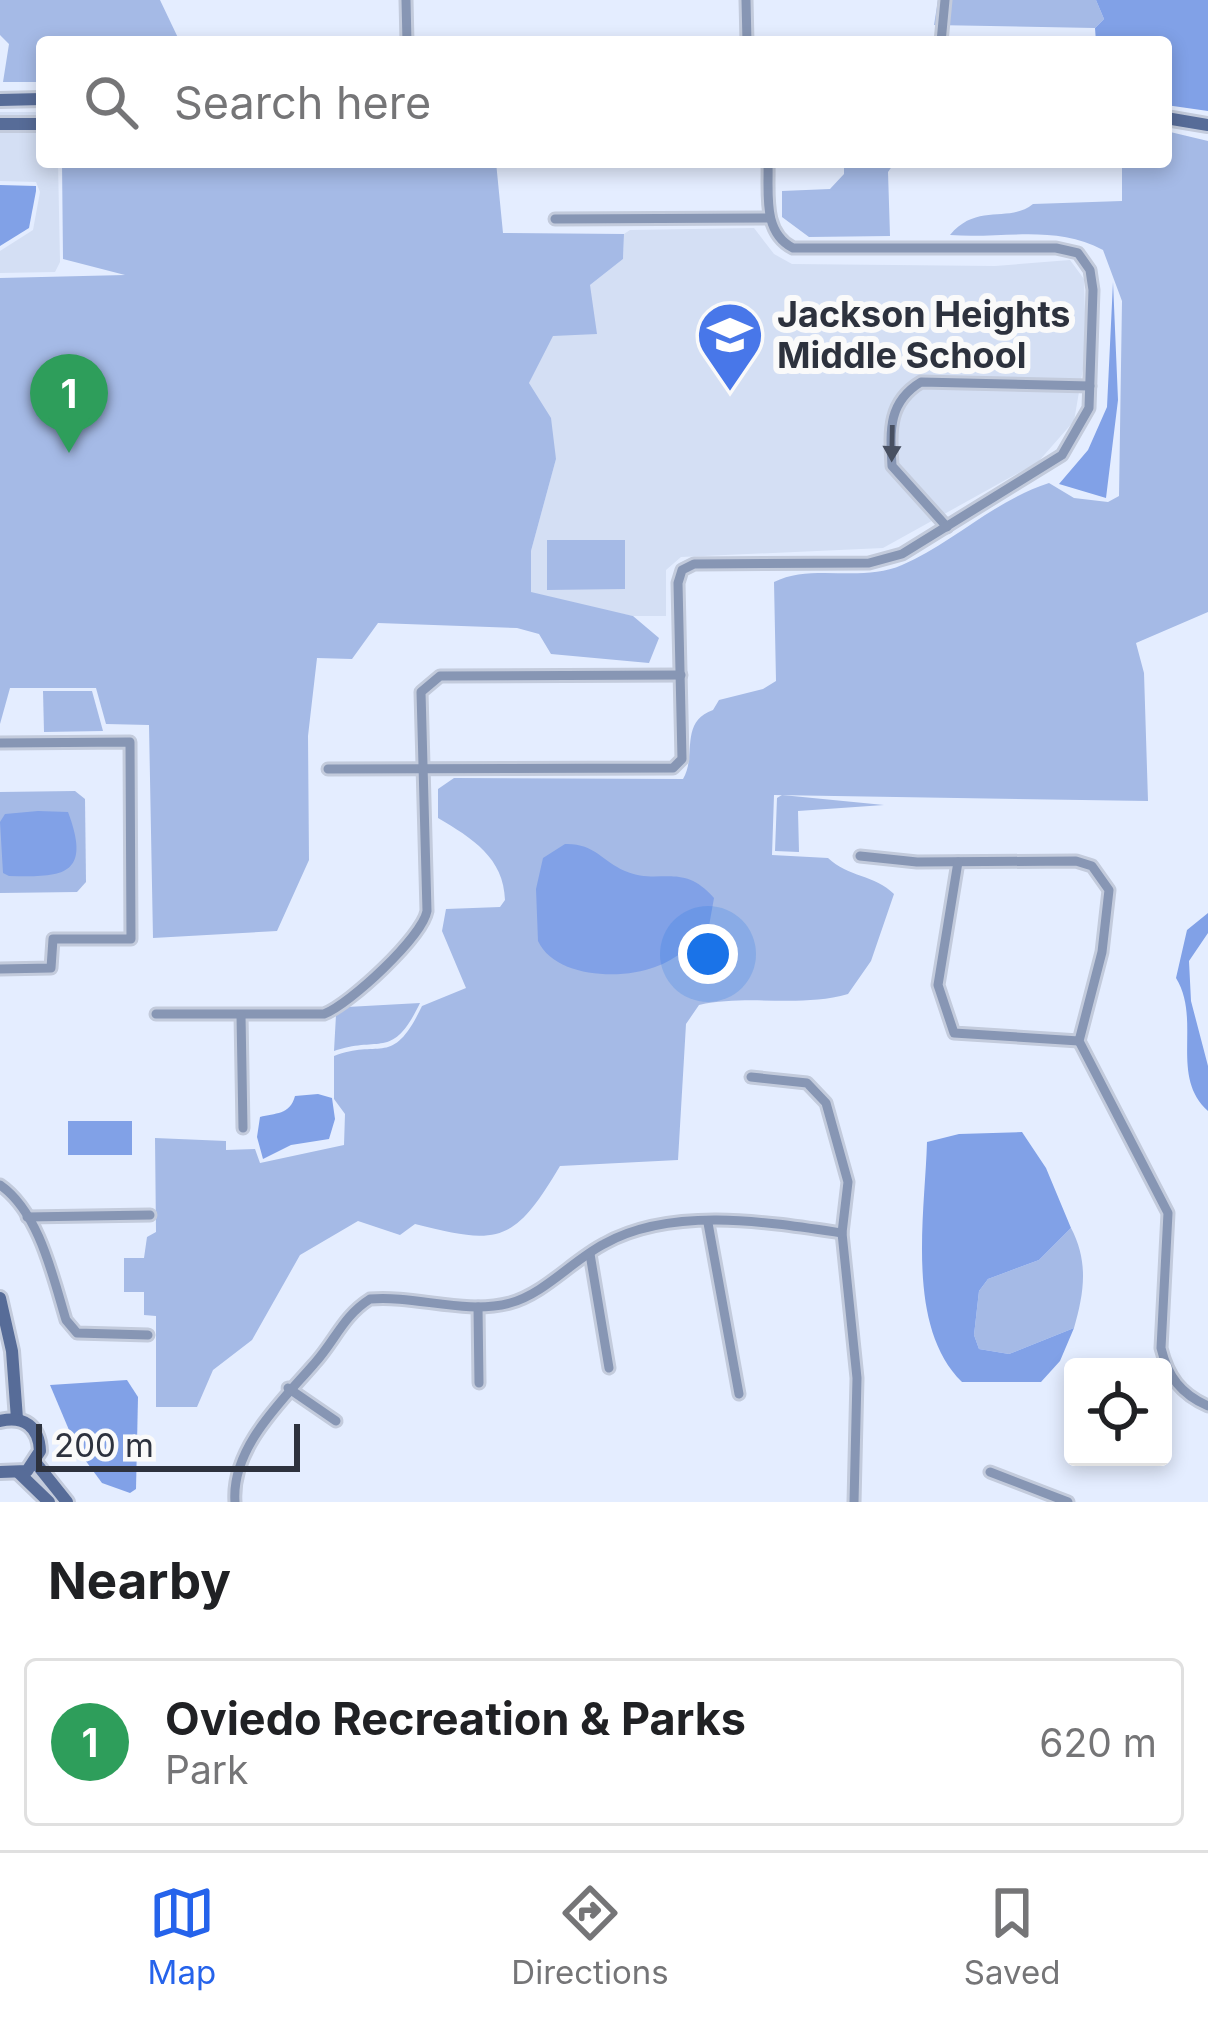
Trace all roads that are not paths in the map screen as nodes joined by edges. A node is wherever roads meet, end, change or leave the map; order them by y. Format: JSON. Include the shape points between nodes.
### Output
{"nodes":[{"id":1,"x":406,"y":0,"type":"edge"},
{"id":2,"x":746,"y":0,"type":"edge"},
{"id":3,"x":945,"y":0,"type":"edge"},
{"id":4,"x":407,"y":36,"type":"edge"},
{"id":5,"x":747,"y":36,"type":"edge"},
{"id":6,"x":942,"y":36,"type":"edge"},
{"id":7,"x":36,"y":99,"type":"edge"},
{"id":8,"x":0,"y":100,"type":"edge"},
{"id":9,"x":1172,"y":119,"type":"edge"},
{"id":10,"x":0,"y":124,"type":"edge"},
{"id":11,"x":36,"y":124,"type":"edge"},
{"id":12,"x":1208,"y":125,"type":"edge"},
{"id":13,"x":768,"y":168,"type":"edge"},
{"id":14,"x":770,"y":218,"type":"junction"},
{"id":15,"x":555,"y":219,"type":"dead end"},
{"id":16,"x":1090,"y":386,"type":"junction"},
{"id":17,"x":947,"y":527,"type":"junction"},
{"id":18,"x":681,"y":674,"type":"junction"},
{"id":19,"x":0,"y":743,"type":"edge"},
{"id":20,"x":328,"y":769,"type":"dead end"},
{"id":21,"x":422,"y":770,"type":"junction"},
{"id":22,"x":860,"y":856,"type":"dead end"},
{"id":23,"x":958,"y":862,"type":"junction"},
{"id":24,"x":0,"y":969,"type":"edge"},
{"id":25,"x":156,"y":1014,"type":"dead end"},
{"id":26,"x":241,"y":1015,"type":"junction"},
{"id":27,"x":1079,"y":1041,"type":"junction"},
{"id":28,"x":751,"y":1077,"type":"dead end"},
{"id":29,"x":243,"y":1128,"type":"dead end"},
{"id":30,"x":0,"y":1186,"type":"edge"},
{"id":31,"x":149,"y":1215,"type":"dead end"},
{"id":32,"x":27,"y":1217,"type":"junction"},
{"id":33,"x":708,"y":1223,"type":"junction"},
{"id":34,"x":842,"y":1233,"type":"junction"},
{"id":35,"x":590,"y":1254,"type":"junction"},
{"id":36,"x":0,"y":1298,"type":"edge"},
{"id":37,"x":478,"y":1307,"type":"junction"},
{"id":38,"x":148,"y":1335,"type":"dead end"},
{"id":39,"x":609,"y":1368,"type":"dead end"},
{"id":40,"x":479,"y":1383,"type":"dead end"},
{"id":41,"x":288,"y":1388,"type":"junction"},
{"id":42,"x":739,"y":1394,"type":"dead end"},
{"id":43,"x":1208,"y":1406,"type":"edge"},
{"id":44,"x":0,"y":1418,"type":"edge"},
{"id":45,"x":17,"y":1419,"type":"junction"},
{"id":46,"x":336,"y":1421,"type":"dead end"},
{"id":47,"x":35,"y":1462,"type":"junction"},
{"id":48,"x":0,"y":1472,"type":"edge"},
{"id":49,"x":990,"y":1472,"type":"dead end"},
{"id":50,"x":19,"y":1473,"type":"junction"},
{"id":51,"x":49,"y":1502,"type":"edge"},
{"id":52,"x":67,"y":1502,"type":"edge"},
{"id":53,"x":236,"y":1502,"type":"edge"},
{"id":54,"x":854,"y":1502,"type":"edge"},
{"id":55,"x":1068,"y":1502,"type":"edge"}],
"edges":[{"from":1,"to":4,"type":"street"},
{"from":2,"to":5,"type":"street"},
{"from":3,"to":6,"type":"street"},
{"from":7,"to":8,"type":"street"},
{"from":9,"to":12,"type":"street"},
{"from":10,"to":11,"type":"street"},
{"from":13,"to":14,"type":"street"},
{"from":14,"to":15,"type":"street"},
{"from":14,"to":16,"type":"street","via":[[783,243],[805,250],[1078,254],[1093,290]]},
{"from":16,"to":17,"type":"street","via":[[1089,408],[1062,455]]},
{"from":16,"to":17,"type":"street","one_way":true,"via":[[921,382],[903,393],[895,404],[892,466]]},
{"from":17,"to":18,"type":"street","via":[[869,563],[682,570]]},
{"from":18,"to":21,"type":"street","via":[[440,676],[421,692]]},
{"from":18,"to":21,"type":"street","via":[[682,759],[673,768]]},
{"from":19,"to":24,"type":"street","via":[[130,742],[131,939],[53,938],[51,968]]},
{"from":20,"to":21,"type":"street"},
{"from":21,"to":26,"type":"street","via":[[421,929],[333,1010]]},
{"from":22,"to":23,"type":"street"},
{"from":23,"to":27,"type":"street","via":[[938,985],[954,1034]]},
{"from":23,"to":27,"type":"street","via":[[1076,861],[1109,890]]},
{"from":25,"to":26,"type":"street"},
{"from":26,"to":29,"type":"street"},
{"from":27,"to":43,"type":"street","via":[[1168,1214],[1166,1369]]},
{"from":28,"to":34,"type":"street","via":[[807,1084],[826,1103],[848,1182]]},
{"from":30,"to":32,"type":"street"},
{"from":31,"to":32,"type":"street"},
{"from":32,"to":38,"type":"street","via":[[77,1333]]},
{"from":33,"to":34,"type":"street"},
{"from":33,"to":35,"type":"street","via":[[631,1231]]},
{"from":33,"to":42,"type":"street"},
{"from":34,"to":54,"type":"street","via":[[857,1378]]},
{"from":35,"to":37,"type":"street","via":[[513,1303]]},
{"from":35,"to":39,"type":"street"},
{"from":36,"to":45,"type":"street"},
{"from":37,"to":40,"type":"street"},
{"from":37,"to":41,"type":"street","via":[[370,1299]]},
{"from":41,"to":46,"type":"street"},
{"from":41,"to":53,"type":"street","via":[[234,1484]]},
{"from":44,"to":45,"type":"street"},
{"from":45,"to":47,"type":"street","via":[[40,1440]]},
{"from":47,"to":50,"type":"street"},
{"from":47,"to":52,"type":"street"},
{"from":48,"to":50,"type":"street"},
{"from":49,"to":55,"type":"street"},
{"from":50,"to":51,"type":"street"}]}
